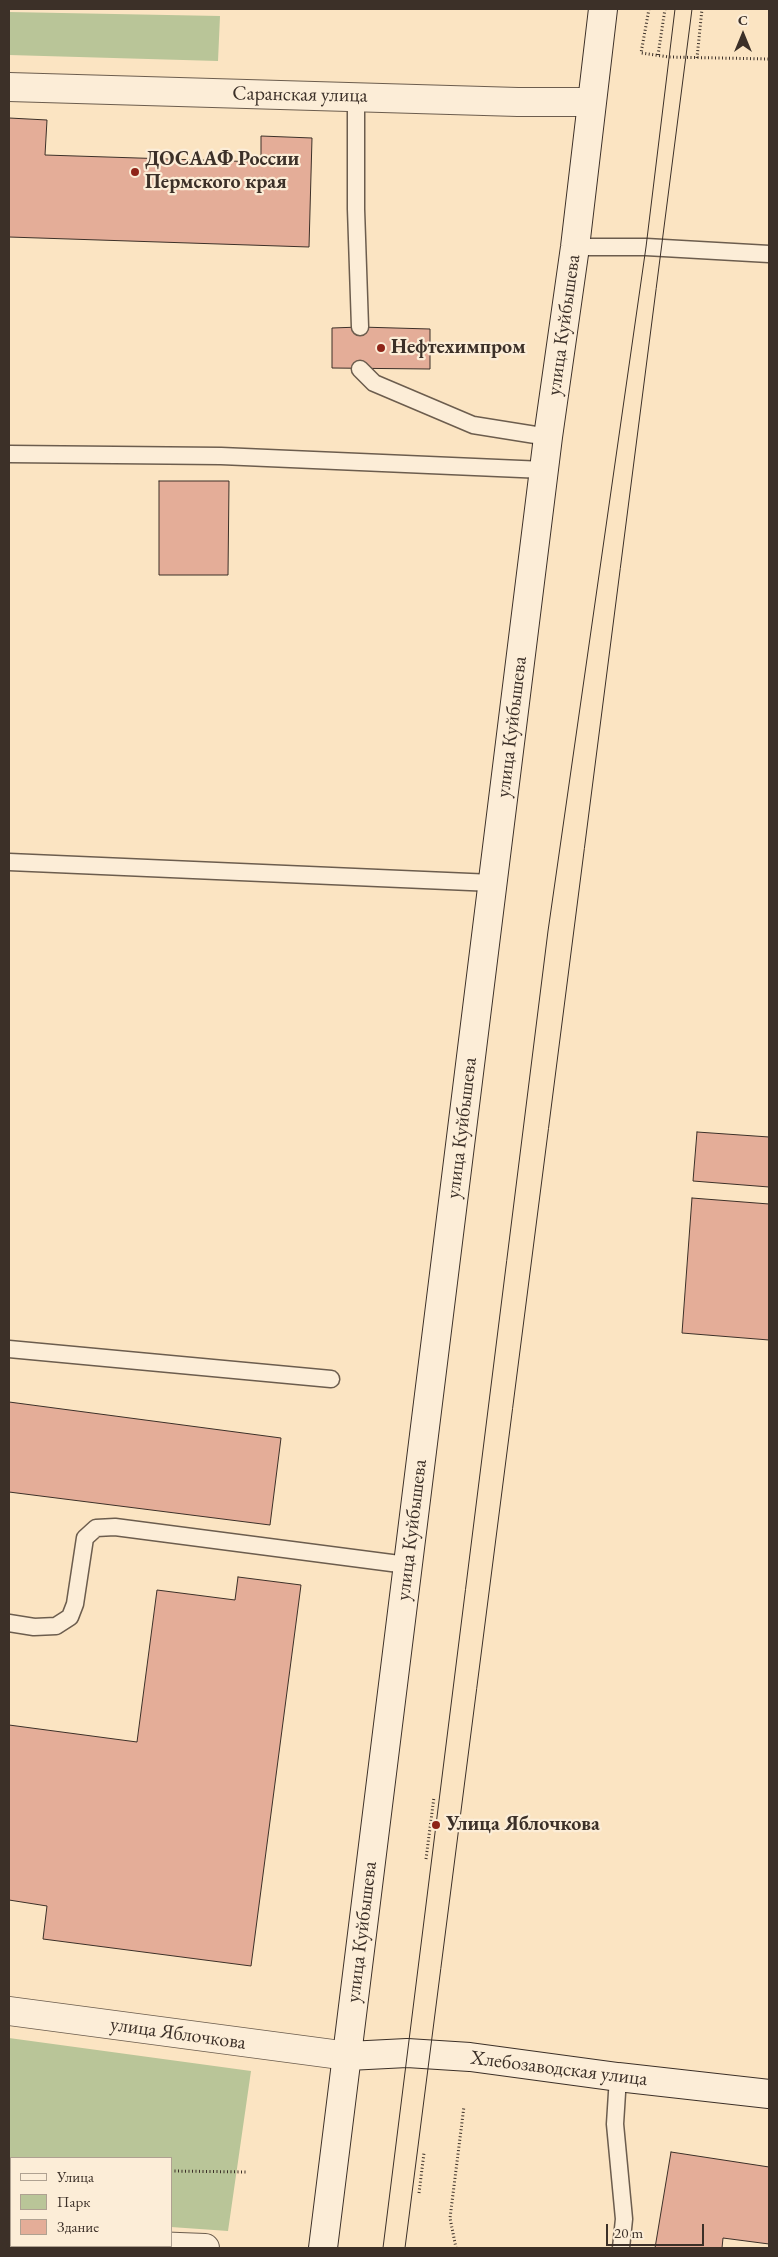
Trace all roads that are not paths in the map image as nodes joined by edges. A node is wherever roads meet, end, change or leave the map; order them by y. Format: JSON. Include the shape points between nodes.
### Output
{"nodes":[{"id":1,"x":603,"y":9,"type":"edge"},
{"id":2,"x":9,"y":87,"type":"edge"},
{"id":3,"x":356,"y":96,"type":"junction"},
{"id":4,"x":591,"y":102,"type":"junction"},
{"id":5,"x":575,"y":247,"type":"junction"},
{"id":6,"x":769,"y":254,"type":"edge"},
{"id":7,"x":360,"y":327,"type":"dead end"},
{"id":8,"x":360,"y":369,"type":"dead end"},
{"id":9,"x":548,"y":437,"type":"junction"},
{"id":10,"x":9,"y":454,"type":"edge"},
{"id":11,"x":544,"y":470,"type":"junction"},
{"id":12,"x":9,"y":862,"type":"edge"},
{"id":13,"x":493,"y":883,"type":"junction"},
{"id":14,"x":9,"y":1349,"type":"edge"},
{"id":15,"x":331,"y":1379,"type":"dead end"},
{"id":16,"x":407,"y":1565,"type":"junction"},
{"id":17,"x":9,"y":1623,"type":"edge"},
{"id":18,"x":9,"y":2011,"type":"edge"},
{"id":19,"x":348,"y":2056,"type":"junction"},
{"id":20,"x":618,"y":2077,"type":"junction"},
{"id":21,"x":769,"y":2094,"type":"edge"},
{"id":22,"x":172,"y":2247,"type":"edge"},
{"id":23,"x":205,"y":2248,"type":"edge"},
{"id":24,"x":323,"y":2248,"type":"edge"},
{"id":25,"x":621,"y":2248,"type":"edge"}],
"edges":[{"from":1,"to":4,"type":"main road","name":"улица Куйбышева"},
{"from":2,"to":3,"type":"main road","name":"Саранская улица"},
{"from":3,"to":4,"type":"main road","name":"Саранская улица"},
{"from":3,"to":7,"type":"lane"},
{"from":4,"to":5,"type":"main road","name":"улица Куйбышева"},
{"from":5,"to":6,"type":"lane","via":[[646,247]]},
{"from":5,"to":9,"type":"main road","name":"улица Куйбышева"},
{"from":8,"to":9,"type":"lane","via":[[374,383],[473,425]]},
{"from":9,"to":11,"type":"main road","name":"улица Куйбышева"},
{"from":10,"to":11,"type":"lane","via":[[221,456]]},
{"from":11,"to":13,"type":"main road","name":"улица Куйбышева"},
{"from":12,"to":13,"type":"lane"},
{"from":13,"to":16,"type":"main road","name":"улица Куйбышева"},
{"from":14,"to":15,"type":"lane"},
{"from":16,"to":17,"type":"lane","via":[[115,1527],[96,1528],[85,1538],[70,1617],[56,1626]]},
{"from":16,"to":19,"type":"main road","name":"улица Куйбышева"},
{"from":18,"to":19,"type":"main road","name":"улица Яблочкова"},
{"from":19,"to":20,"type":"main road","name":"Хлебозаводская улица","via":[[407,2053]]},
{"from":19,"to":24,"type":"main road","name":"улица Куйбышева"},
{"from":20,"to":21,"type":"main road","name":"Хлебозаводская улица"},
{"from":20,"to":25,"type":"lane","via":[[615,2124],[624,2219]]},
{"from":22,"to":23,"type":"main road"}]}
